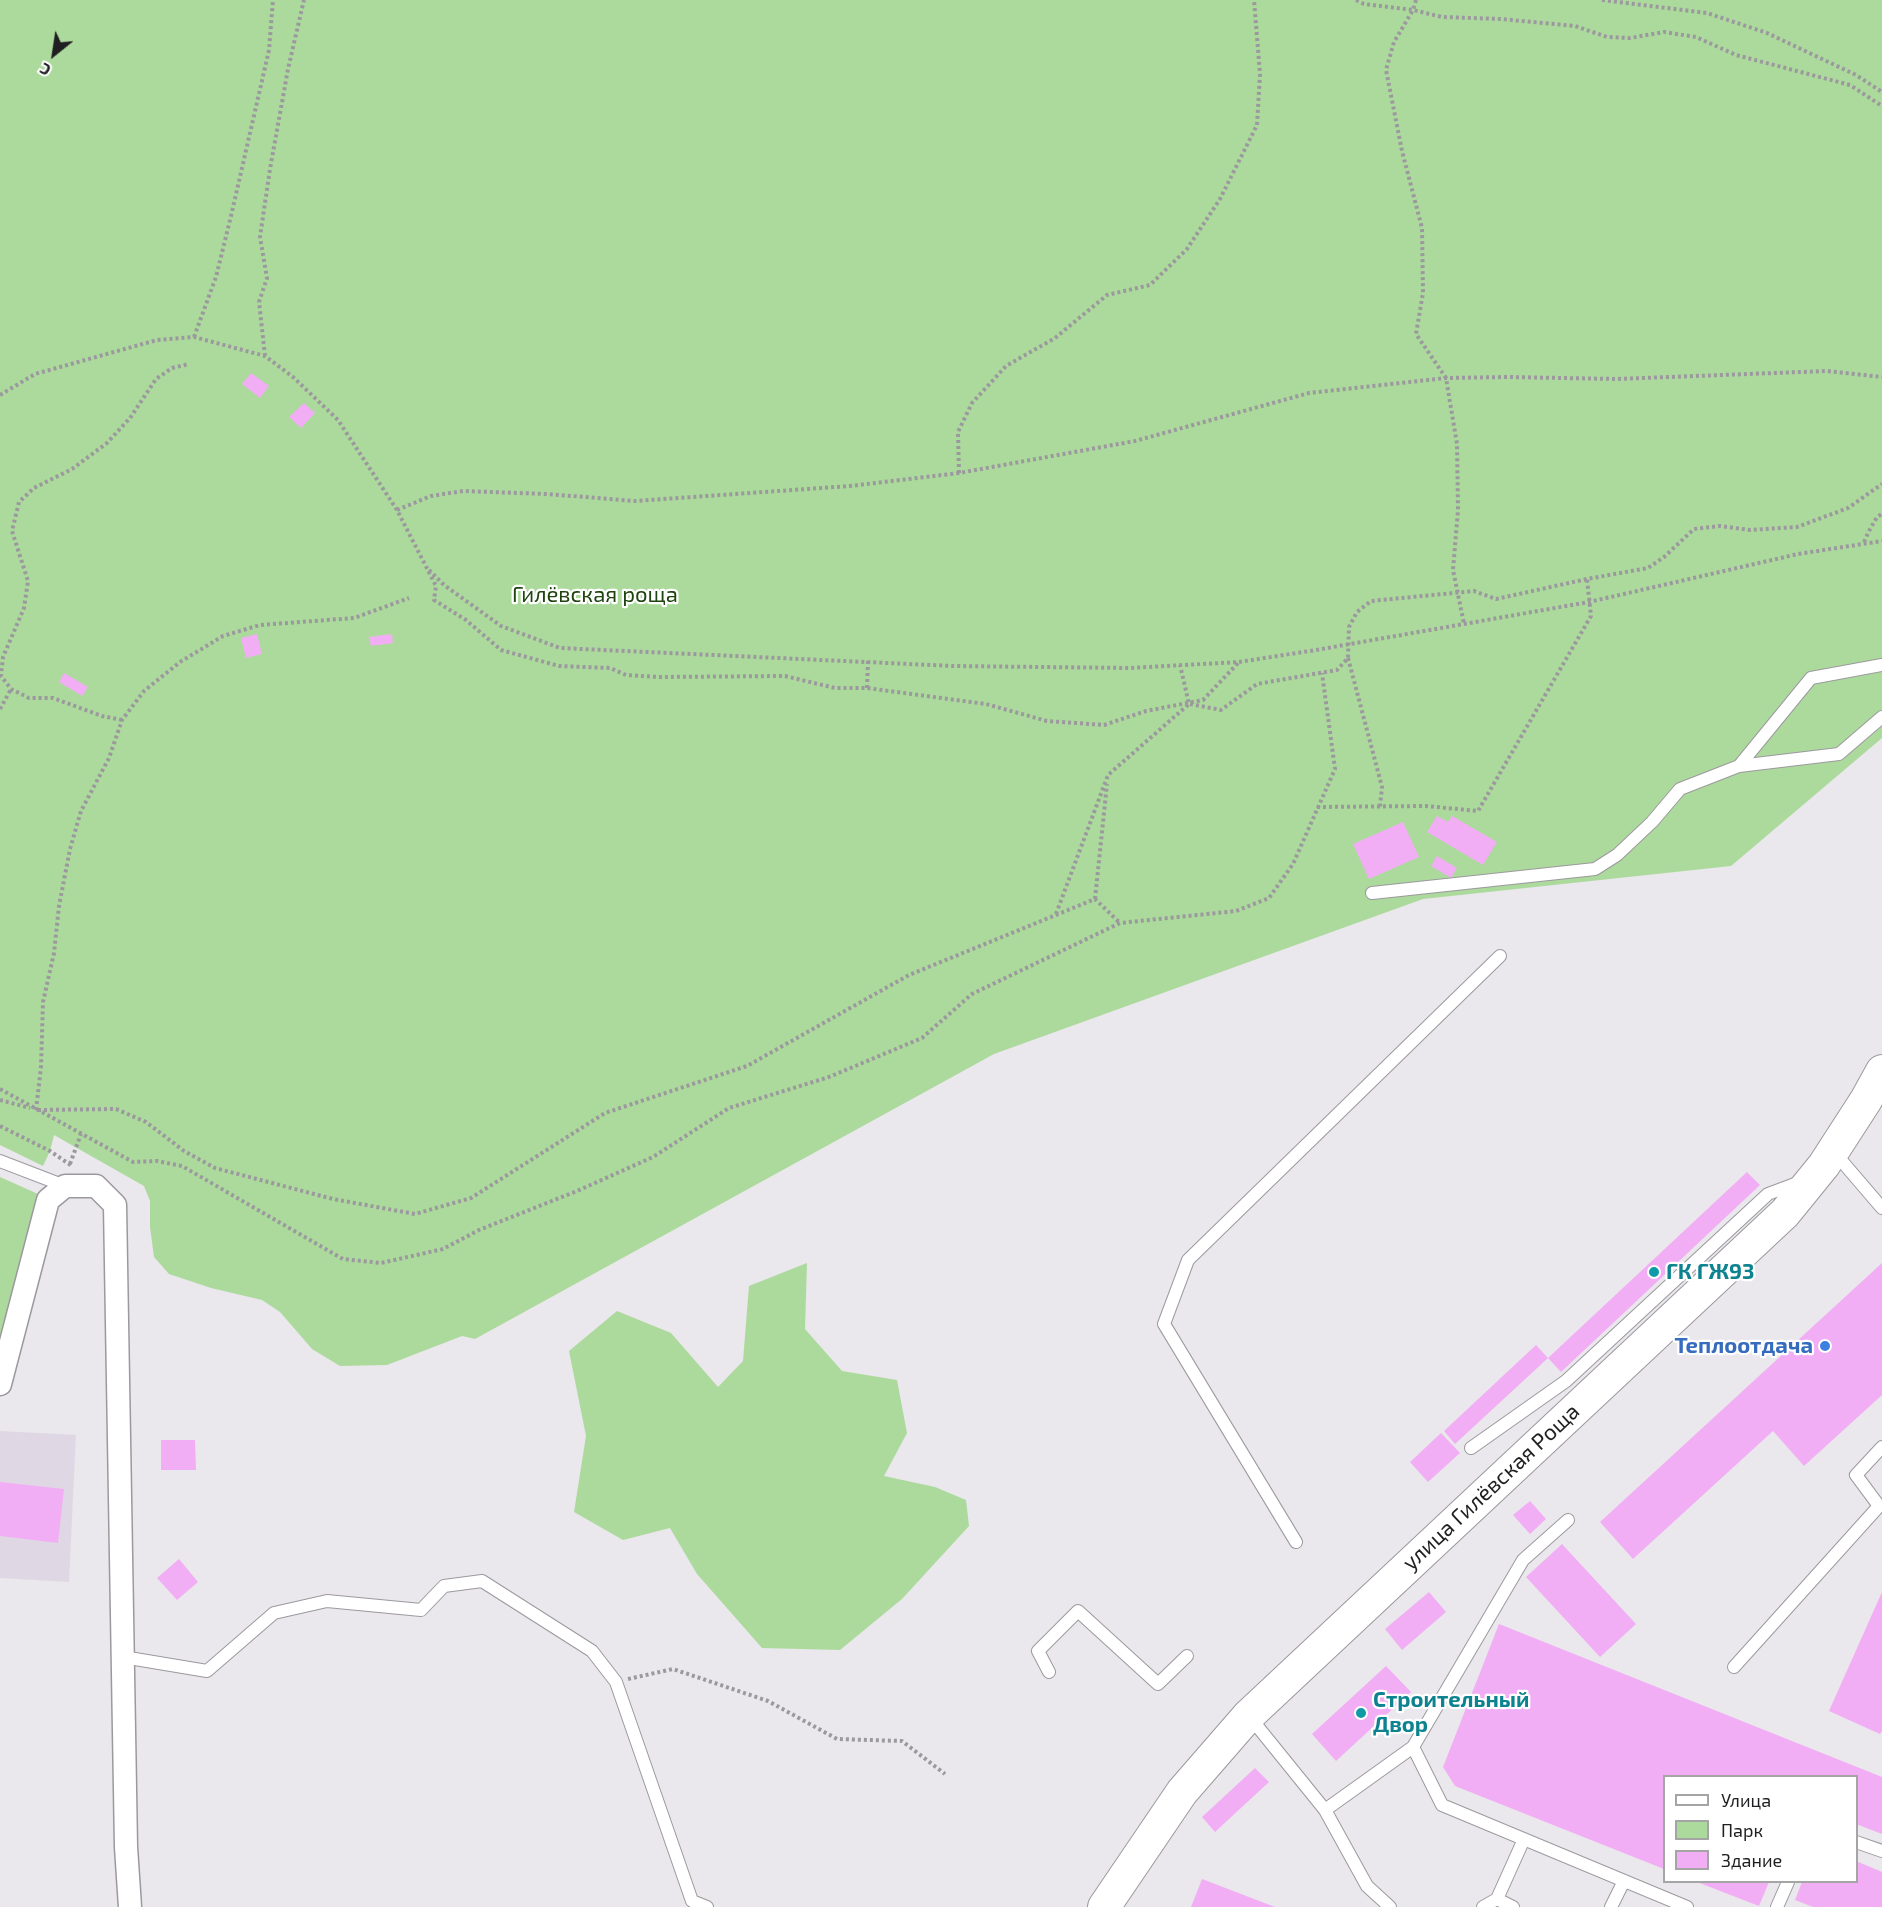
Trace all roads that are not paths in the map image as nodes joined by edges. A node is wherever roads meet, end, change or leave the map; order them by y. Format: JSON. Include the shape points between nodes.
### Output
{"nodes":[{"id":1,"x":1882,"y":665,"type":"edge"},
{"id":2,"x":1882,"y":717,"type":"edge"},
{"id":3,"x":1739,"y":766,"type":"junction"},
{"id":4,"x":1372,"y":893,"type":"dead end"},
{"id":5,"x":1500,"y":956,"type":"dead end"},
{"id":6,"x":1882,"y":1071,"type":"edge"},
{"id":7,"x":1882,"y":1095,"type":"edge"},
{"id":8,"x":1853,"y":1120,"type":"junction"},
{"id":9,"x":1833,"y":1151,"type":"junction"},
{"id":10,"x":0,"y":1161,"type":"edge"},
{"id":11,"x":1815,"y":1176,"type":"junction"},
{"id":12,"x":65,"y":1186,"type":"junction"},
{"id":13,"x":1882,"y":1208,"type":"edge"},
{"id":14,"x":0,"y":1384,"type":"edge"},
{"id":15,"x":1471,"y":1448,"type":"dead end"},
{"id":16,"x":1882,"y":1448,"type":"edge"},
{"id":17,"x":1568,"y":1520,"type":"dead end"},
{"id":18,"x":1296,"y":1542,"type":"dead end"},
{"id":19,"x":1187,"y":1656,"type":"dead end"},
{"id":20,"x":123,"y":1657,"type":"junction"},
{"id":21,"x":1734,"y":1667,"type":"dead end"},
{"id":22,"x":1049,"y":1672,"type":"dead end"},
{"id":23,"x":1248,"y":1716,"type":"junction"},
{"id":24,"x":1413,"y":1747,"type":"junction"},
{"id":25,"x":1325,"y":1810,"type":"junction"},
{"id":26,"x":1524,"y":1839,"type":"junction"},
{"id":27,"x":1858,"y":1842,"type":"edge"},
{"id":28,"x":1882,"y":1851,"type":"edge"},
{"id":29,"x":1623,"y":1881,"type":"junction"},
{"id":30,"x":1787,"y":1883,"type":"edge"},
{"id":31,"x":1497,"y":1899,"type":"junction"},
{"id":32,"x":130,"y":1907,"type":"edge"},
{"id":33,"x":707,"y":1907,"type":"edge"},
{"id":34,"x":1104,"y":1907,"type":"edge"},
{"id":35,"x":1390,"y":1907,"type":"edge"},
{"id":36,"x":1483,"y":1907,"type":"edge"},
{"id":37,"x":1513,"y":1907,"type":"edge"},
{"id":38,"x":1611,"y":1907,"type":"edge"},
{"id":39,"x":1687,"y":1907,"type":"edge"},
{"id":40,"x":1777,"y":1907,"type":"edge"}],
"edges":[{"from":1,"to":3,"type":"lane","via":[[1811,678]]},
{"from":2,"to":3,"type":"lane","via":[[1839,754]]},
{"from":3,"to":4,"type":"lane","via":[[1680,789],[1653,822],[1595,869]]},
{"from":5,"to":18,"type":"lane","via":[[1188,1260],[1164,1324]]},
{"from":6,"to":8,"type":"street","name":"улица Гилёвская Роща"},
{"from":7,"to":8,"type":"lane"},
{"from":8,"to":9,"type":"street","name":"улица Гилёвская Роща"},
{"from":9,"to":11,"type":"street","name":"улица Гилёвская Роща"},
{"from":9,"to":13,"type":"lane"},
{"from":10,"to":12,"type":"lane"},
{"from":11,"to":15,"type":"lane","via":[[1768,1194],[1566,1381]]},
{"from":11,"to":23,"type":"street","name":"улица Гилёвская Роща","via":[[1785,1213]]},
{"from":12,"to":14,"type":"street","via":[[48,1200]]},
{"from":12,"to":20,"type":"street","via":[[96,1186],[115,1205]]},
{"from":16,"to":21,"type":"lane","via":[[1856,1475],[1879,1506]]},
{"from":17,"to":24,"type":"lane","via":[[1523,1560]]},
{"from":19,"to":22,"type":"lane","via":[[1158,1684],[1078,1611],[1038,1651]]},
{"from":20,"to":32,"type":"street"},
{"from":20,"to":33,"type":"lane","via":[[207,1671],[274,1612],[327,1601],[422,1610],[444,1586],[482,1581],[592,1651],[615,1682],[692,1901]]},
{"from":23,"to":25,"type":"lane"},
{"from":23,"to":34,"type":"street","name":"улица Гилёвская Роща","via":[[1182,1792]]},
{"from":24,"to":25,"type":"lane"},
{"from":24,"to":26,"type":"lane","via":[[1442,1805]]},
{"from":25,"to":35,"type":"lane","via":[[1367,1886]]},
{"from":26,"to":29,"type":"lane"},
{"from":26,"to":31,"type":"lane"},
{"from":27,"to":28,"type":"lane"},
{"from":29,"to":38,"type":"lane"},
{"from":29,"to":39,"type":"lane"},
{"from":30,"to":40,"type":"lane"},
{"from":31,"to":36,"type":"lane"},
{"from":31,"to":37,"type":"lane"}]}
